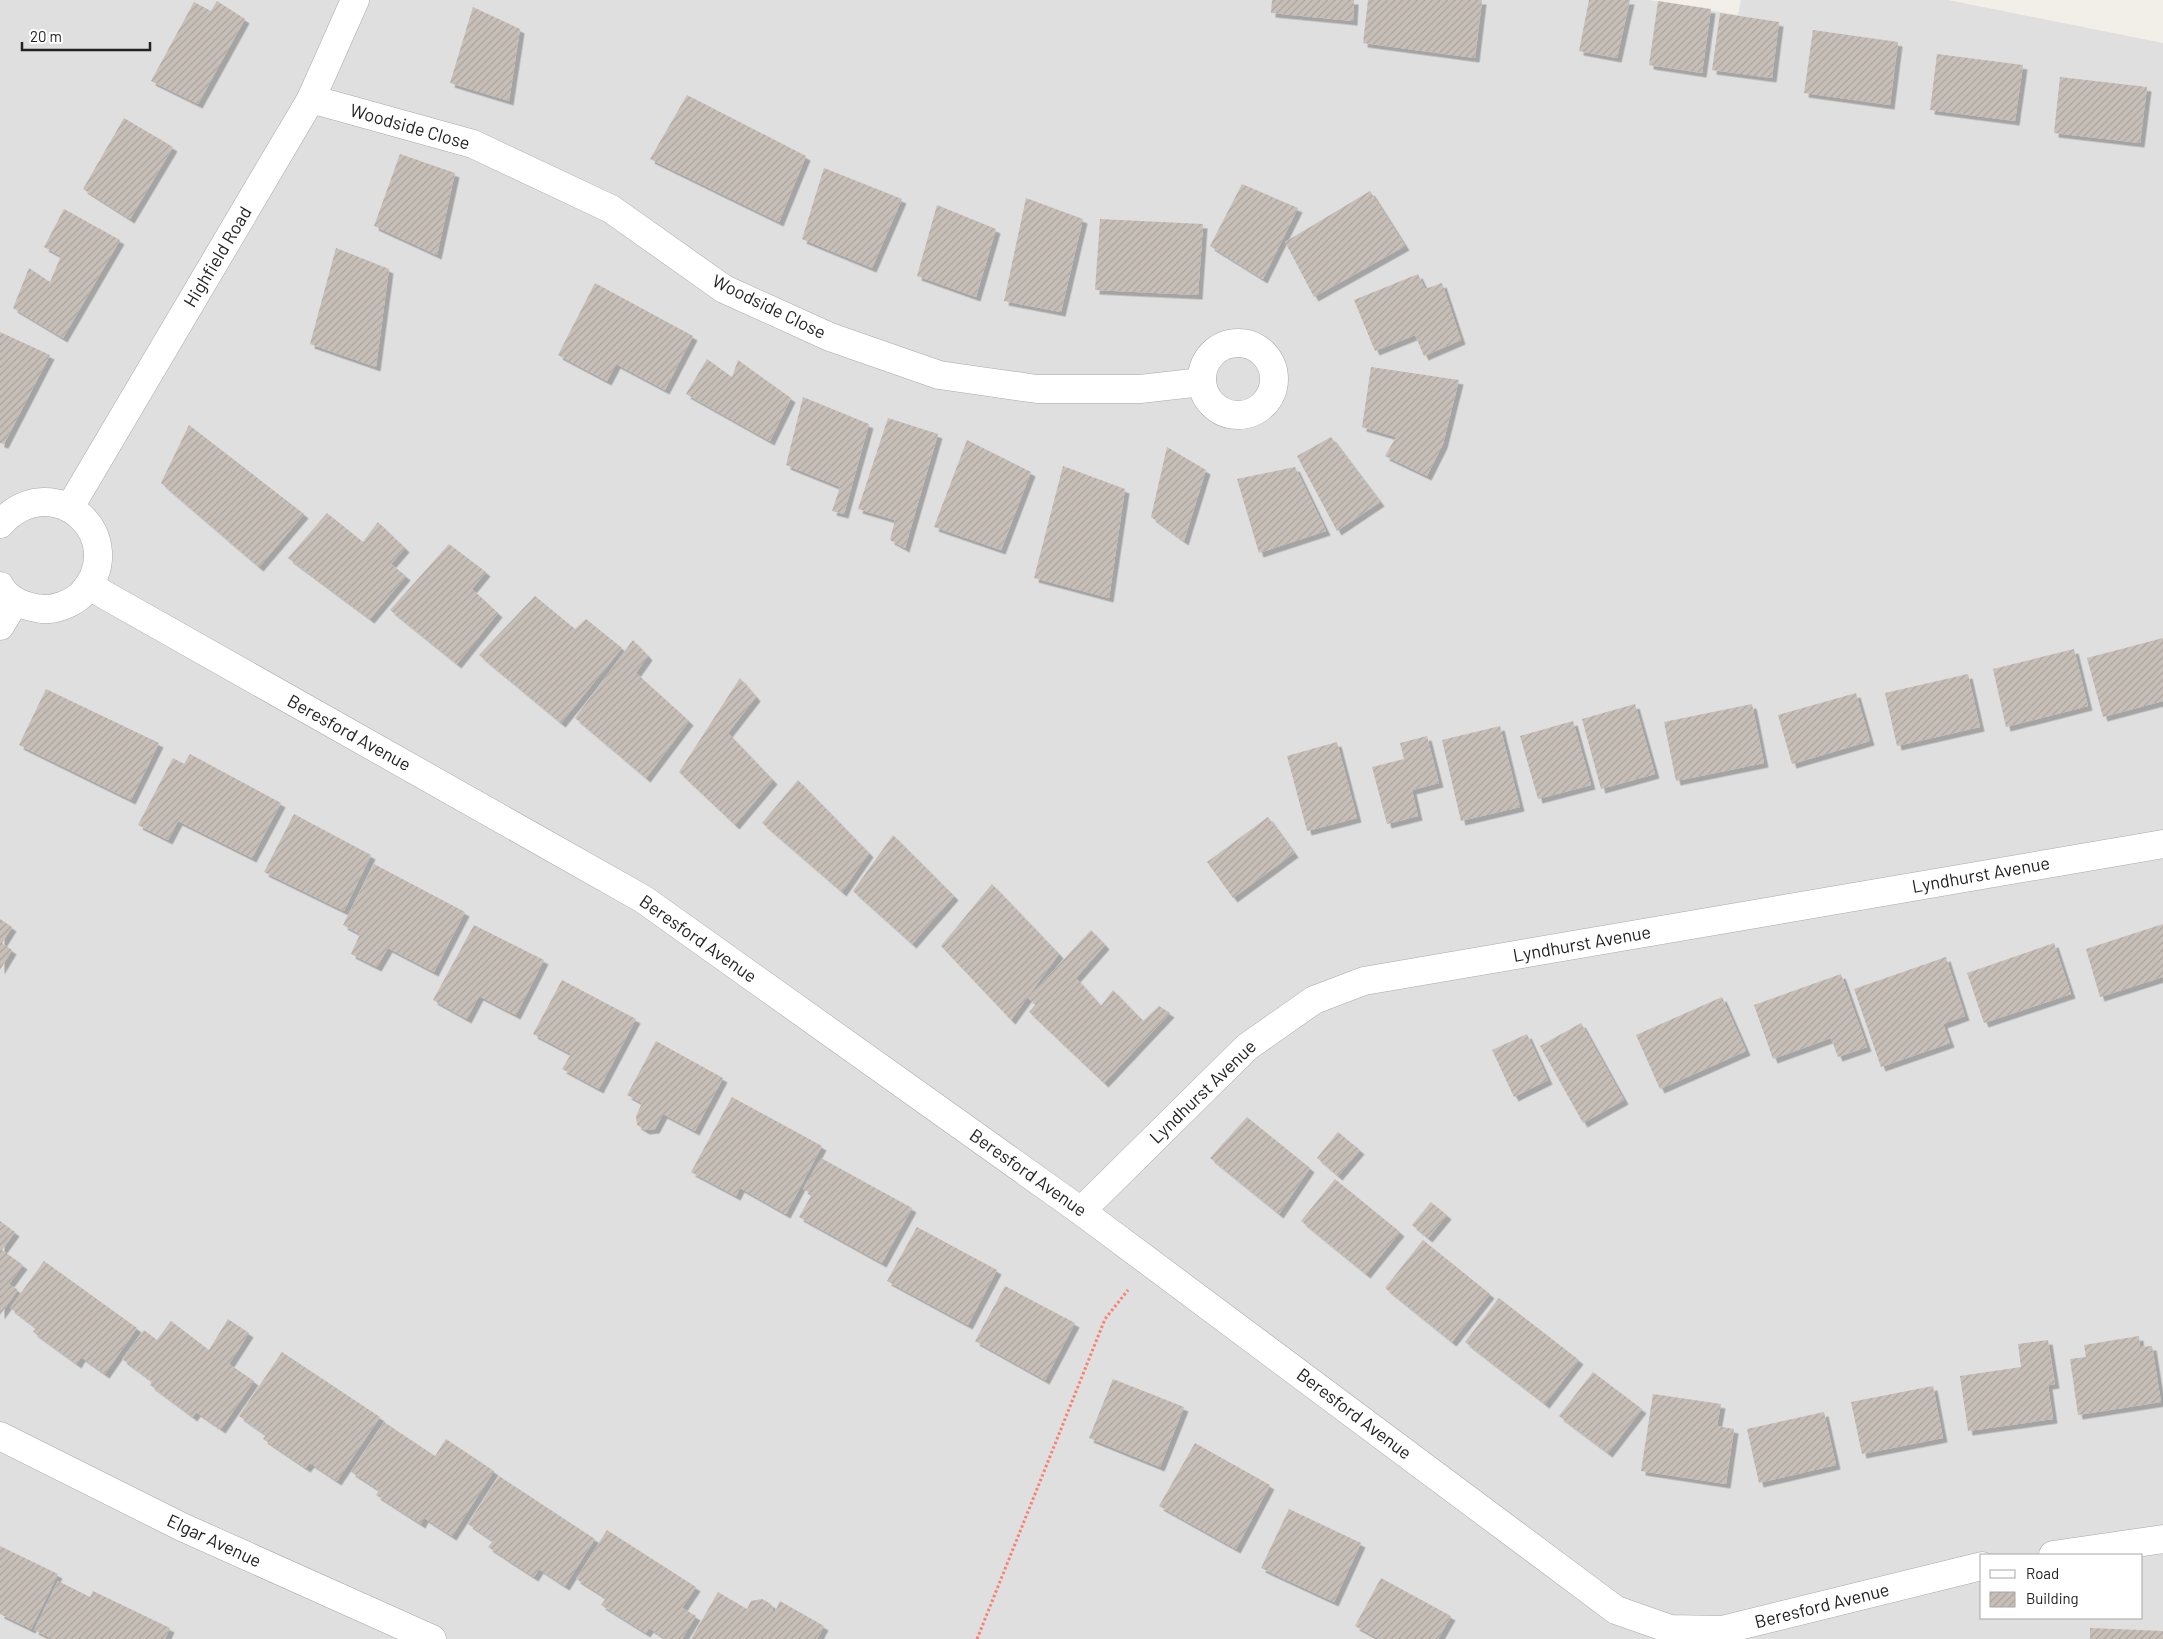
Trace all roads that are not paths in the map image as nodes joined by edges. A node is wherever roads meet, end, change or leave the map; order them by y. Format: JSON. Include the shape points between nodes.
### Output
{"nodes":[{"id":1,"x":355,"y":0,"type":"edge"},
{"id":2,"x":311,"y":99,"type":"junction"},
{"id":3,"x":1202,"y":382,"type":"dead end"},
{"id":4,"x":70,"y":507,"type":"junction"},
{"id":5,"x":0,"y":524,"type":"edge"},
{"id":6,"x":89,"y":586,"type":"junction"},
{"id":7,"x":7,"y":594,"type":"edge"},
{"id":8,"x":0,"y":626,"type":"edge"},
{"id":9,"x":2163,"y":844,"type":"edge"},
{"id":10,"x":1082,"y":1211,"type":"junction"},
{"id":11,"x":0,"y":1436,"type":"edge"},
{"id":12,"x":2163,"y":1539,"type":"edge"},
{"id":13,"x":2060,"y":1554,"type":"edge"},
{"id":14,"x":1980,"y":1566,"type":"edge"},
{"id":15,"x":432,"y":1639,"type":"edge"}],
"edges":[{"from":1,"to":2,"type":"street","name":"Highfield Road"},
{"from":2,"to":3,"type":"street","name":"Woodside Close","via":[[473,144],[611,210],[724,289],[830,337],[939,375],[1037,389],[1140,388]]},
{"from":2,"to":4,"type":"street","name":"Highfield Road"},
{"from":4,"to":5,"type":"street","via":[[38,501],[23,505]]},
{"from":4,"to":6,"type":"street","via":[[94,534],[98,552],[96,570]]},
{"from":6,"to":7,"type":"street","via":[[63,606],[47,609],[31,608]]},
{"from":6,"to":10,"type":"street","name":"Beresford Avenue","via":[[643,899]]},
{"from":7,"to":8,"type":"street"},
{"from":9,"to":10,"type":"street","name":"Lyndhurst Avenue","via":[[1364,981],[1314,1000],[1247,1047]]},
{"from":10,"to":14,"type":"street","name":"Beresford Avenue","via":[[1616,1610],[1670,1628],[1722,1630]]},
{"from":11,"to":15,"type":"street","name":"Elgar Avenue","via":[[182,1527]]},
{"from":12,"to":13,"type":"street"}]}
